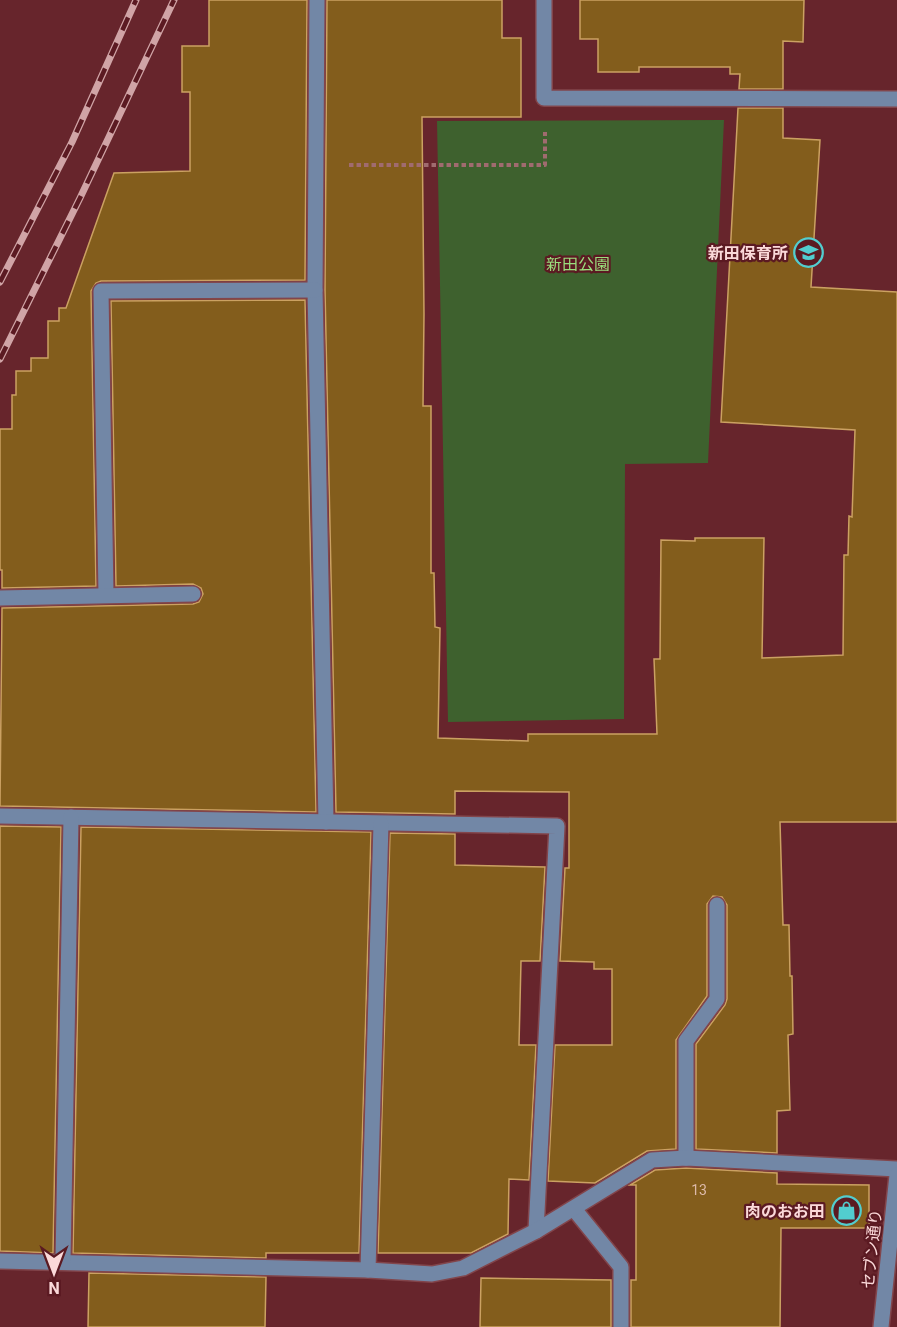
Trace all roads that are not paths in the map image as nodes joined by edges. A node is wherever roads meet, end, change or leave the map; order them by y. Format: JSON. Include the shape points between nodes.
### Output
{"nodes":[{"id":1,"x":317,"y":0,"type":"edge"},
{"id":2,"x":544,"y":0,"type":"edge"},
{"id":3,"x":897,"y":99,"type":"edge"},
{"id":4,"x":315,"y":290,"type":"junction"},
{"id":5,"x":193,"y":594,"type":"dead end"},
{"id":6,"x":106,"y":595,"type":"junction"},
{"id":7,"x":0,"y":598,"type":"edge"},
{"id":8,"x":0,"y":816,"type":"edge"},
{"id":9,"x":71,"y":817,"type":"junction"},
{"id":10,"x":326,"y":822,"type":"junction"},
{"id":11,"x":381,"y":824,"type":"junction"},
{"id":12,"x":717,"y":905,"type":"dead end"},
{"id":13,"x":686,"y":1158,"type":"junction"},
{"id":14,"x":897,"y":1169,"type":"edge"},
{"id":15,"x":897,"y":1175,"type":"edge"},
{"id":16,"x":574,"y":1209,"type":"junction"},
{"id":17,"x":536,"y":1231,"type":"junction"},
{"id":18,"x":893,"y":1260,"type":"edge"},
{"id":19,"x":0,"y":1261,"type":"edge"},
{"id":20,"x":63,"y":1262,"type":"junction"},
{"id":21,"x":368,"y":1270,"type":"junction"},
{"id":22,"x":621,"y":1327,"type":"edge"},
{"id":23,"x":881,"y":1327,"type":"edge"}],
"edges":[{"from":1,"to":4,"type":"street"},
{"from":2,"to":3,"type":"street","via":[[544,98]]},
{"from":4,"to":6,"type":"street","via":[[101,291]]},
{"from":4,"to":10,"type":"street"},
{"from":5,"to":6,"type":"street"},
{"from":6,"to":7,"type":"street"},
{"from":8,"to":9,"type":"street"},
{"from":9,"to":10,"type":"street"},
{"from":9,"to":20,"type":"street"},
{"from":10,"to":11,"type":"street"},
{"from":11,"to":17,"type":"street","via":[[557,826]]},
{"from":11,"to":21,"type":"street"},
{"from":12,"to":13,"type":"street","via":[[717,999],[686,1041]]},
{"from":13,"to":14,"type":"street"},
{"from":13,"to":16,"type":"street","via":[[652,1160]]},
{"from":15,"to":18,"type":"street","name":"セブン通り"},
{"from":16,"to":17,"type":"street"},
{"from":16,"to":22,"type":"street","via":[[621,1267]]},
{"from":17,"to":21,"type":"street","via":[[463,1268],[432,1274]]},
{"from":18,"to":23,"type":"street","name":"セブン通り"},
{"from":19,"to":20,"type":"street"},
{"from":20,"to":21,"type":"street"}]}
